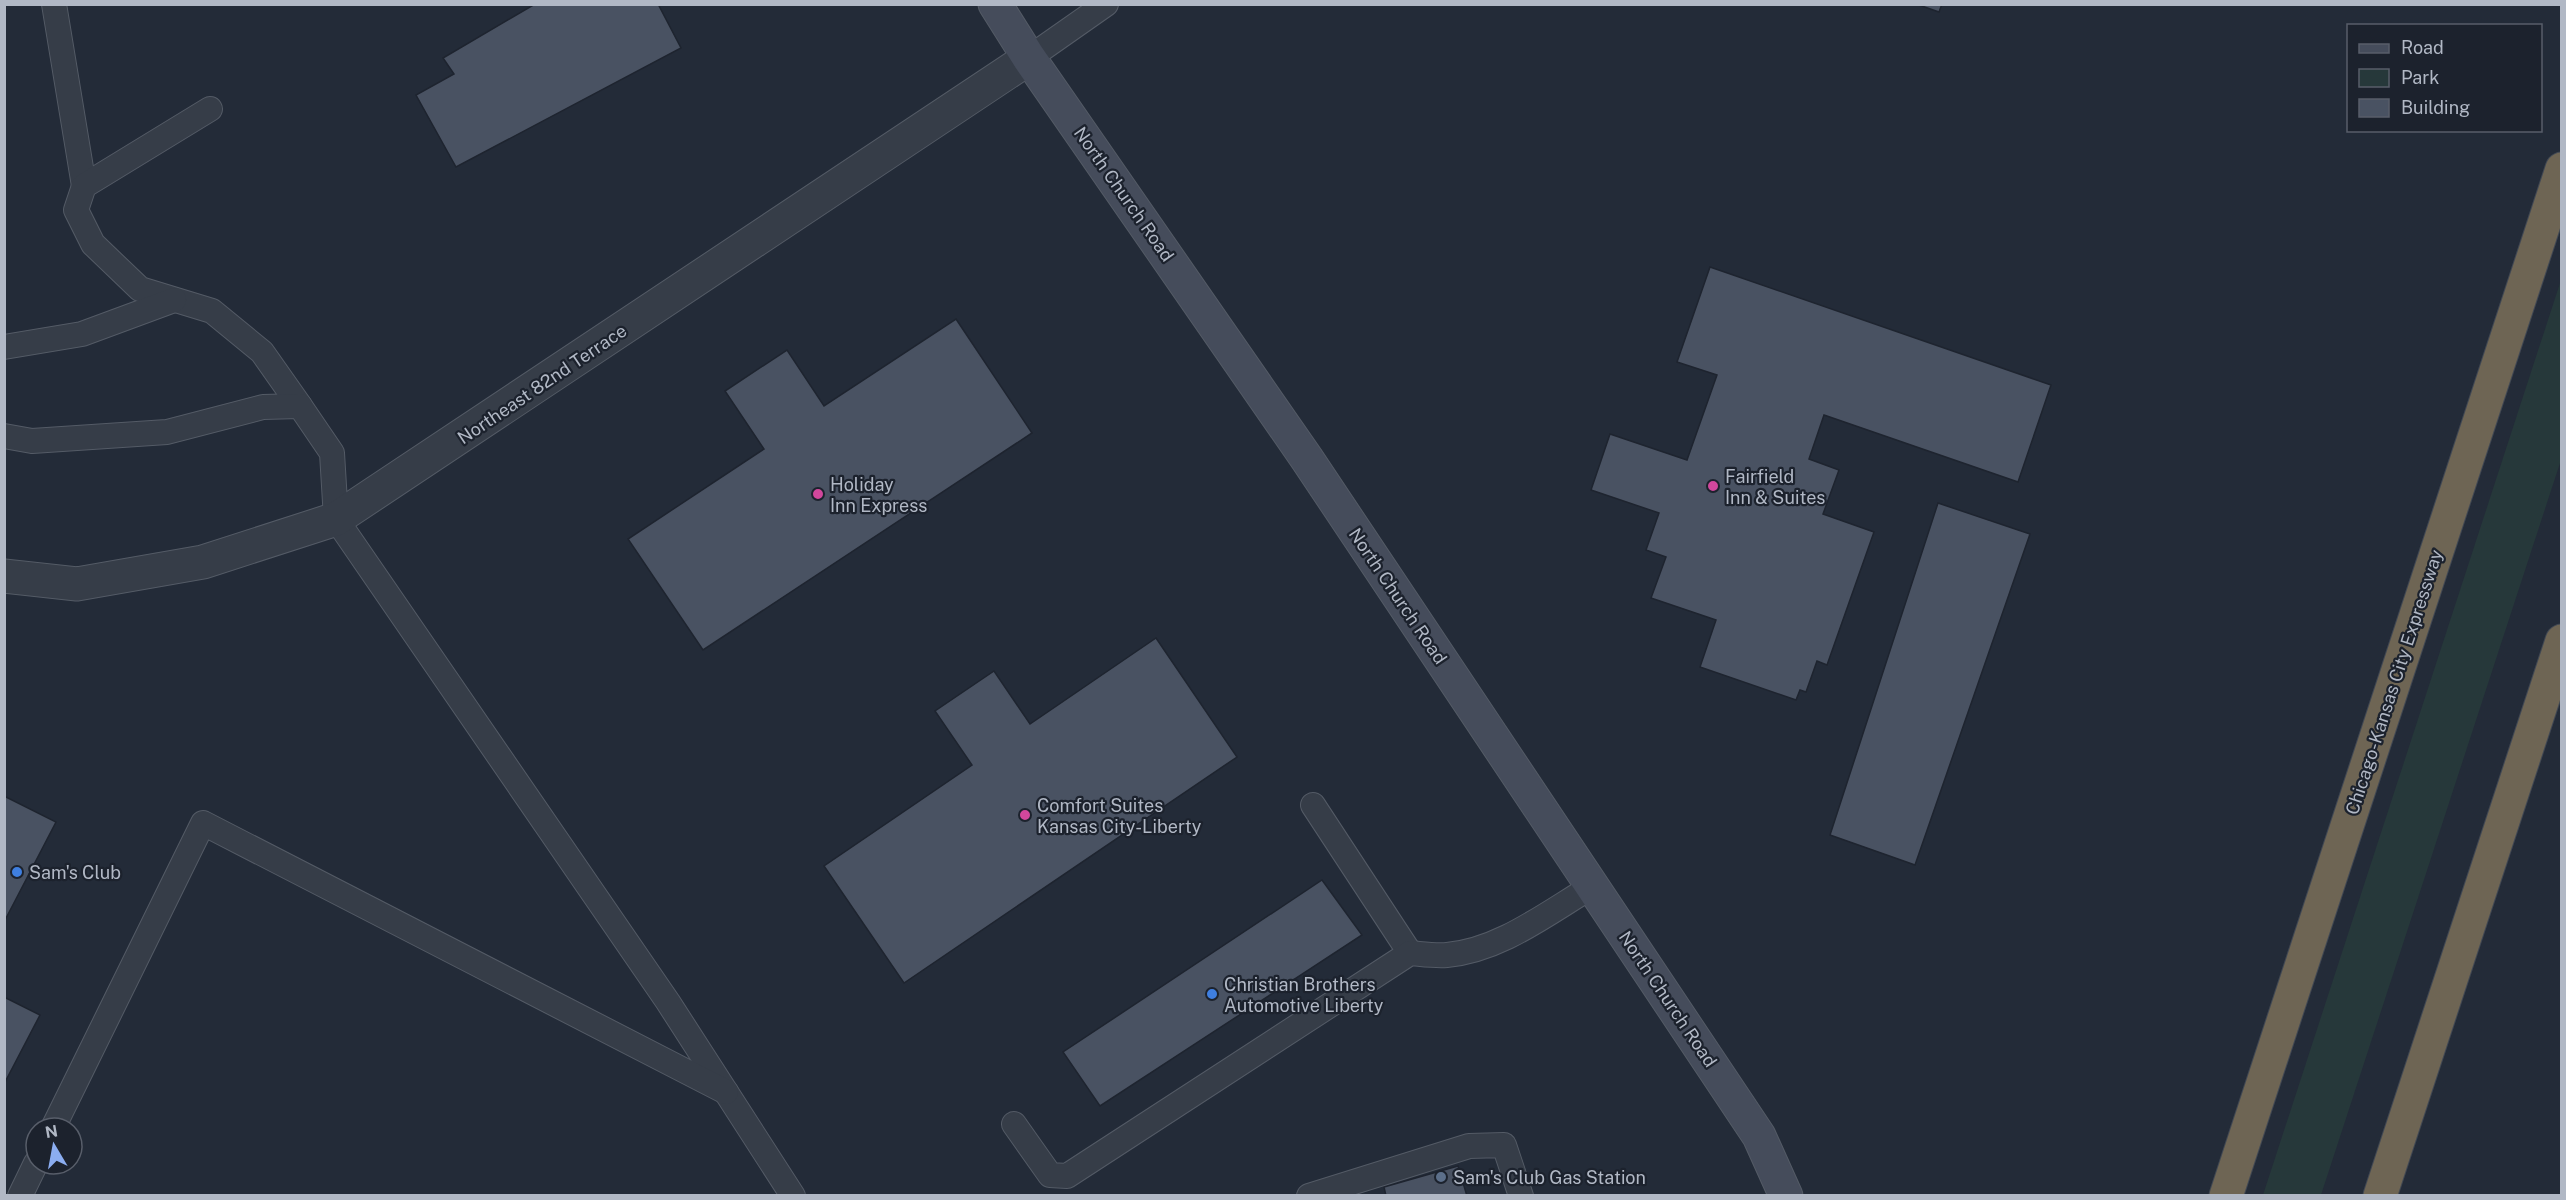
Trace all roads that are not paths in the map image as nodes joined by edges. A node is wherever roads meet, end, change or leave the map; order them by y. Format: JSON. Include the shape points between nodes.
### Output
{"nodes":[{"id":1,"x":54,"y":4,"type":"edge"},
{"id":2,"x":995,"y":4,"type":"edge"},
{"id":3,"x":1106,"y":4,"type":"edge"},
{"id":4,"x":1029,"y":58,"type":"junction"},
{"id":5,"x":210,"y":109,"type":"dead end"},
{"id":6,"x":2562,"y":169,"type":"edge"},
{"id":7,"x":84,"y":186,"type":"junction"},
{"id":8,"x":174,"y":300,"type":"junction"},
{"id":9,"x":4,"y":347,"type":"edge"},
{"id":10,"x":300,"y":406,"type":"junction"},
{"id":11,"x":4,"y":436,"type":"edge"},
{"id":12,"x":336,"y":519,"type":"junction"},
{"id":13,"x":4,"y":576,"type":"edge"},
{"id":14,"x":2562,"y":641,"type":"edge"},
{"id":15,"x":1313,"y":805,"type":"dead end"},
{"id":16,"x":1593,"y":886,"type":"junction"},
{"id":17,"x":1410,"y":953,"type":"junction"},
{"id":18,"x":726,"y":1092,"type":"junction"},
{"id":19,"x":59,"y":1116,"type":"edge"},
{"id":20,"x":1014,"y":1124,"type":"dead end"},
{"id":21,"x":30,"y":1176,"type":"edge"},
{"id":22,"x":20,"y":1196,"type":"edge"},
{"id":23,"x":793,"y":1196,"type":"edge"},
{"id":24,"x":1310,"y":1196,"type":"edge"},
{"id":25,"x":1521,"y":1196,"type":"edge"},
{"id":26,"x":1786,"y":1196,"type":"edge"},
{"id":27,"x":2226,"y":1196,"type":"edge"},
{"id":28,"x":2380,"y":1196,"type":"edge"}],
"edges":[{"from":1,"to":7,"type":"lane"},
{"from":2,"to":4,"type":"main road","name":"North Church Road"},
{"from":3,"to":4,"type":"lane"},
{"from":4,"to":12,"type":"street","name":"Northeast 82nd Terrace"},
{"from":4,"to":16,"type":"main road","name":"North Church Road","via":[[1307,459]]},
{"from":5,"to":7,"type":"lane"},
{"from":6,"to":27,"type":"highway","name":"Chicago-Kansas City Expressway"},
{"from":7,"to":8,"type":"lane","via":[[76,210],[93,244],[140,289]]},
{"from":8,"to":9,"type":"lane","via":[[82,334]]},
{"from":8,"to":10,"type":"lane","via":[[212,311],[262,352]]},
{"from":10,"to":11,"type":"lane","via":[[263,407],[167,432],[32,441]]},
{"from":10,"to":12,"type":"lane","via":[[332,453]]},
{"from":12,"to":13,"type":"street","name":"Northeast 82nd Terrace","via":[[203,562],[77,584]]},
{"from":12,"to":18,"type":"lane","via":[[662,992]]},
{"from":14,"to":28,"type":"highway"},
{"from":15,"to":17,"type":"lane"},
{"from":16,"to":17,"type":"lane","via":[[1506,938],[1476,950],[1445,955]]},
{"from":16,"to":26,"type":"main road","name":"North Church Road","via":[[1759,1136]]},
{"from":17,"to":20,"type":"lane","via":[[1067,1176],[1050,1175]]},
{"from":18,"to":19,"type":"lane","via":[[203,823]]},
{"from":18,"to":23,"type":"lane"},
{"from":21,"to":22,"type":"lane"},
{"from":24,"to":25,"type":"lane","via":[[1469,1146],[1504,1145]]}]}
